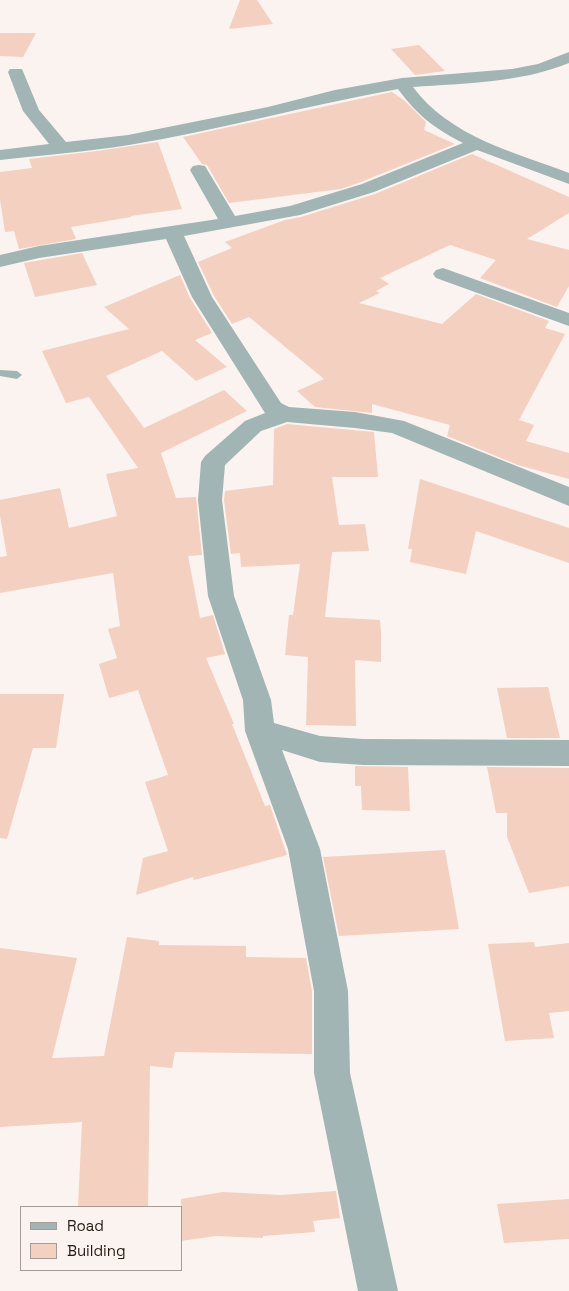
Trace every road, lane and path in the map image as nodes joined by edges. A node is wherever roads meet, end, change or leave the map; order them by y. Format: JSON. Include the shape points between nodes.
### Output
{"nodes":[{"id":1,"x":569,"y":57,"type":"edge"},
{"id":2,"x":16,"y":72,"type":"dead end"},
{"id":3,"x":402,"y":83,"type":"junction"},
{"id":4,"x":479,"y":143,"type":"junction"},
{"id":5,"x":62,"y":148,"type":"junction"},
{"id":6,"x":0,"y":155,"type":"edge"},
{"id":7,"x":199,"y":170,"type":"dead end"},
{"id":8,"x":569,"y":179,"type":"edge"},
{"id":9,"x":229,"y":222,"type":"junction"},
{"id":10,"x":174,"y":232,"type":"junction"},
{"id":11,"x":0,"y":260,"type":"edge"},
{"id":12,"x":443,"y":274,"type":"dead end"},
{"id":13,"x":569,"y":320,"type":"edge"},
{"id":14,"x":0,"y":373,"type":"edge"},
{"id":15,"x":17,"y":376,"type":"dead end"},
{"id":16,"x":285,"y":414,"type":"junction"},
{"id":17,"x":569,"y":497,"type":"edge"},
{"id":18,"x":260,"y":732,"type":"junction"},
{"id":19,"x":569,"y":753,"type":"edge"},
{"id":20,"x":378,"y":1291,"type":"edge"}],
"edges":[{"from":1,"to":3,"type":"street","via":[[542,68],[512,74]]},
{"from":2,"to":5,"type":"street","via":[[31,111]]},
{"from":3,"to":4,"type":"street","via":[[424,110],[448,128]]},
{"from":3,"to":5,"type":"street","via":[[128,140]]},
{"from":4,"to":8,"type":"street"},
{"from":4,"to":9,"type":"street","via":[[368,188],[293,211]]},
{"from":5,"to":6,"type":"street"},
{"from":7,"to":9,"type":"street"},
{"from":9,"to":10,"type":"street"},
{"from":10,"to":11,"type":"street"},
{"from":10,"to":16,"type":"street","via":[[202,297],[273,408]]},
{"from":12,"to":13,"type":"street"},
{"from":14,"to":15,"type":"lane"},
{"from":16,"to":17,"type":"street","via":[[396,426]]},
{"from":16,"to":18,"type":"street","via":[[254,426],[214,462],[210,500],[221,596],[257,700]]},
{"from":18,"to":19,"type":"street","via":[[320,748],[363,752]]},
{"from":18,"to":20,"type":"street","via":[[304,849],[331,990],[332,1073]]}]}
